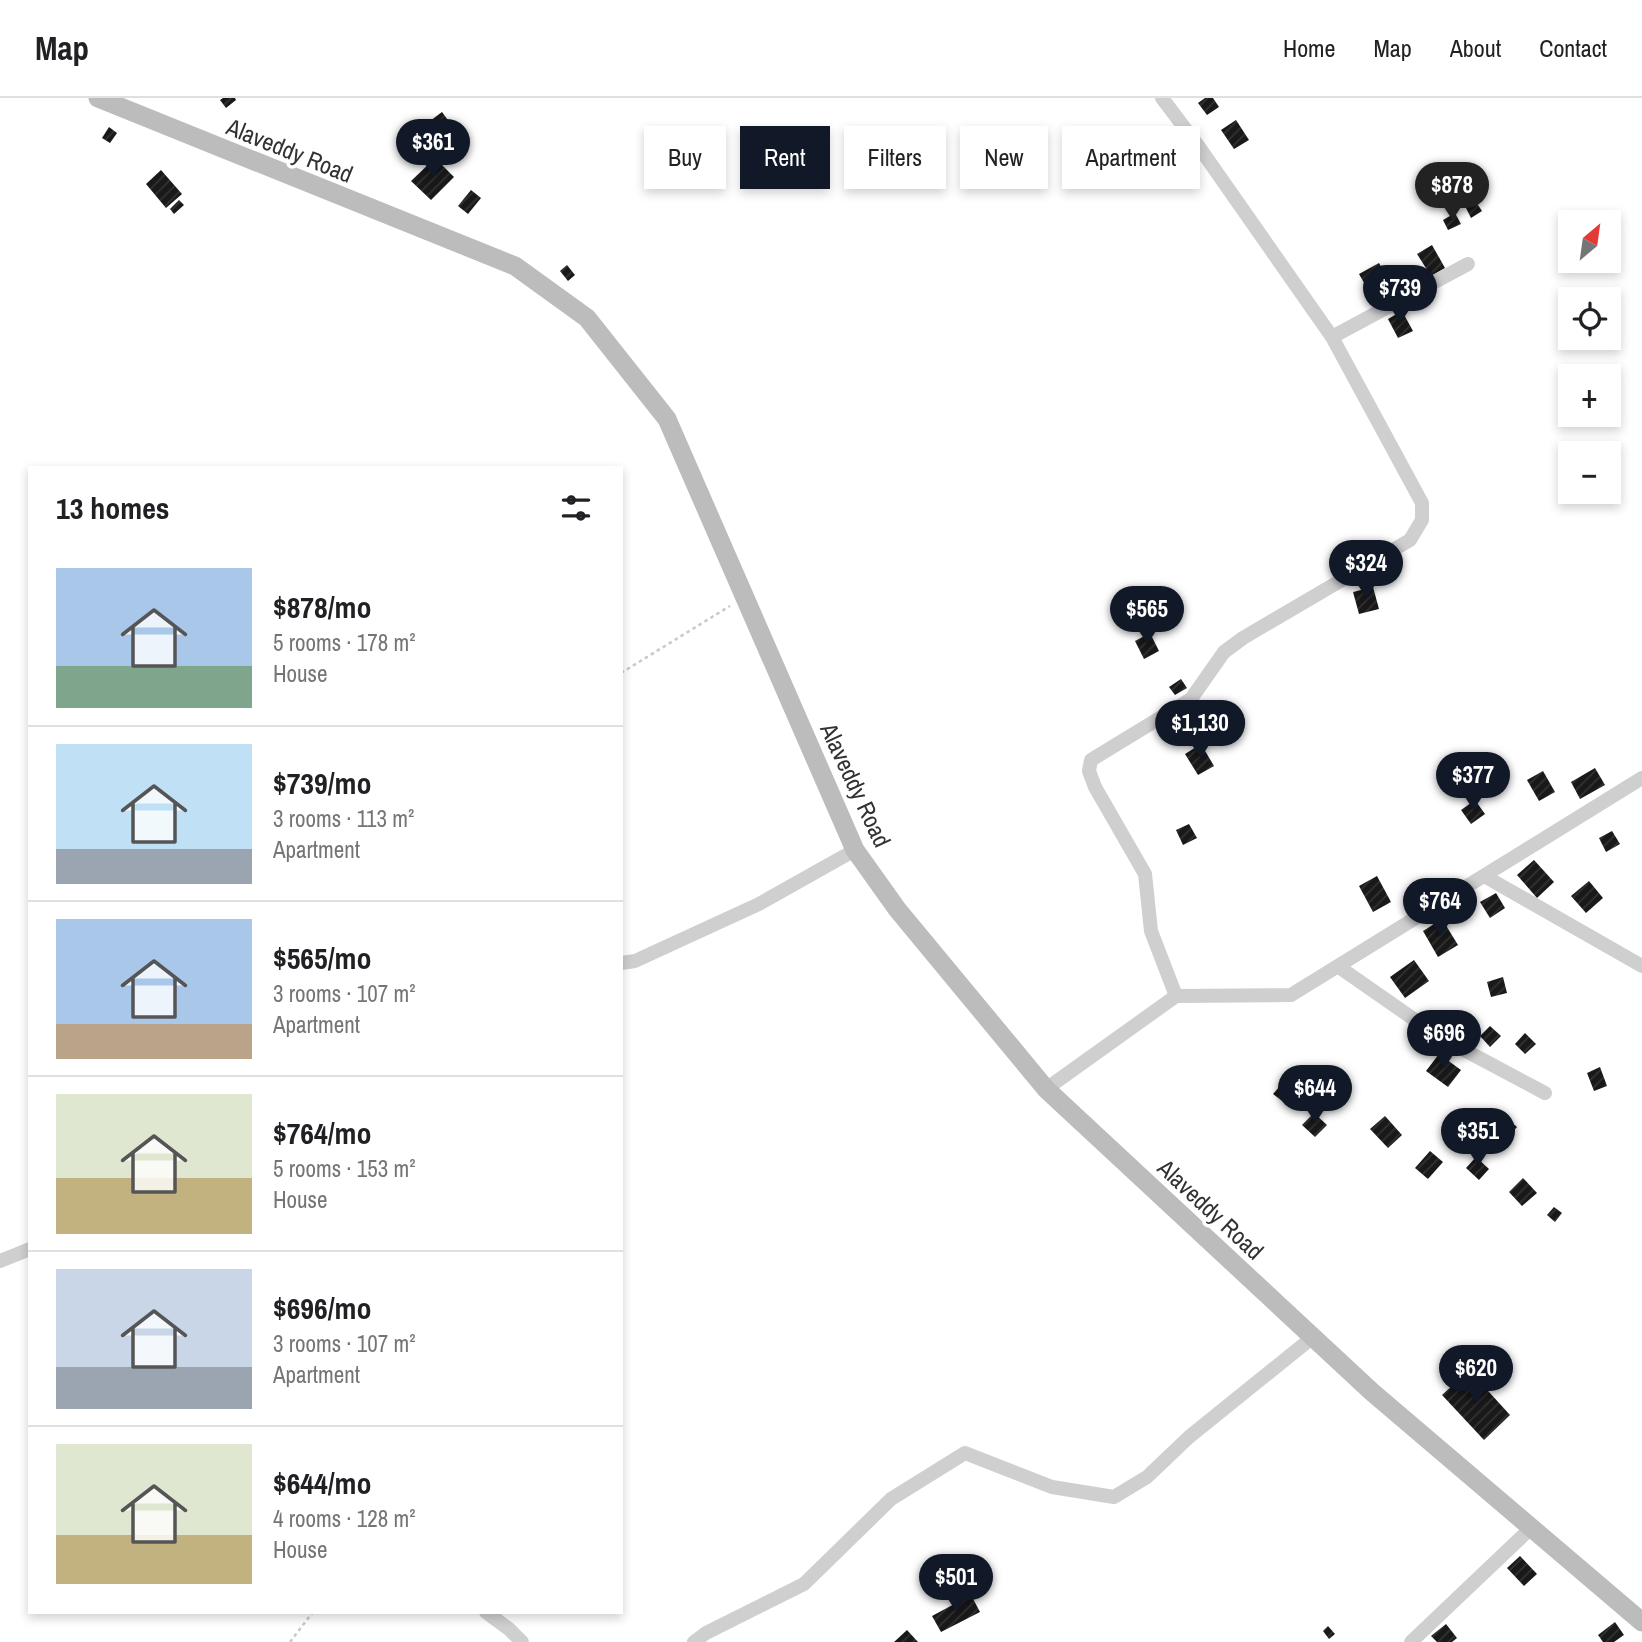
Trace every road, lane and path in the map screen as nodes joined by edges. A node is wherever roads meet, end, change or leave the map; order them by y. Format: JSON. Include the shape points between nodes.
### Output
{"nodes":[{"id":1,"x":97,"y":98,"type":"edge"},
{"id":2,"x":1162,"y":98,"type":"edge"},
{"id":3,"x":1468,"y":264,"type":"dead end"},
{"id":4,"x":1332,"y":337,"type":"junction"},
{"id":5,"x":744,"y":596,"type":"junction"},
{"id":6,"x":623,"y":672,"type":"edge"},
{"id":7,"x":1642,"y":778,"type":"edge"},
{"id":8,"x":855,"y":850,"type":"junction"},
{"id":9,"x":1486,"y":877,"type":"junction"},
{"id":10,"x":623,"y":962,"type":"edge"},
{"id":11,"x":1642,"y":966,"type":"edge"},
{"id":12,"x":1339,"y":967,"type":"junction"},
{"id":13,"x":1176,"y":996,"type":"junction"},
{"id":14,"x":1046,"y":1089,"type":"junction"},
{"id":15,"x":1545,"y":1093,"type":"dead end"},
{"id":16,"x":28,"y":1250,"type":"edge"},
{"id":17,"x":0,"y":1261,"type":"edge"},
{"id":18,"x":1313,"y":1337,"type":"junction"},
{"id":19,"x":1531,"y":1528,"type":"junction"},
{"id":20,"x":311,"y":1614,"type":"edge"},
{"id":21,"x":489,"y":1614,"type":"edge"},
{"id":22,"x":1642,"y":1622,"type":"edge"},
{"id":23,"x":289,"y":1642,"type":"edge"},
{"id":24,"x":522,"y":1642,"type":"edge"},
{"id":25,"x":694,"y":1642,"type":"edge"},
{"id":26,"x":1411,"y":1642,"type":"edge"}],
"edges":[{"from":1,"to":5,"type":"street","name":"Alaveddy Road","via":[[515,266],[587,318],[667,419]]},
{"from":2,"to":4,"type":"street"},
{"from":3,"to":4,"type":"street"},
{"from":4,"to":13,"type":"street","via":[[1422,503],[1422,520],[1410,540],[1243,638],[1224,652],[1191,699],[1091,760],[1089,771],[1095,787],[1144,874],[1151,930]]},
{"from":5,"to":6,"type":"path"},
{"from":5,"to":8,"type":"street","name":"Alaveddy Road"},
{"from":7,"to":9,"type":"street"},
{"from":8,"to":10,"type":"street","via":[[759,904],[635,961]]},
{"from":8,"to":14,"type":"street","name":"Alaveddy Road","via":[[897,909]]},
{"from":9,"to":11,"type":"street"},
{"from":9,"to":12,"type":"street"},
{"from":12,"to":13,"type":"street","via":[[1291,995]]},
{"from":12,"to":15,"type":"street","via":[[1438,1036]]},
{"from":13,"to":14,"type":"street"},
{"from":14,"to":18,"type":"street","name":"Alaveddy Road"},
{"from":16,"to":17,"type":"street"},
{"from":18,"to":19,"type":"street","name":"Alaveddy Road"},
{"from":18,"to":25,"type":"street","via":[[1189,1437],[1147,1478],[1114,1497],[1052,1488],[965,1453],[891,1499],[804,1584]]},
{"from":19,"to":22,"type":"street","name":"Alaveddy Road"},
{"from":19,"to":26,"type":"street"},
{"from":20,"to":23,"type":"path"},
{"from":21,"to":24,"type":"street"}]}
